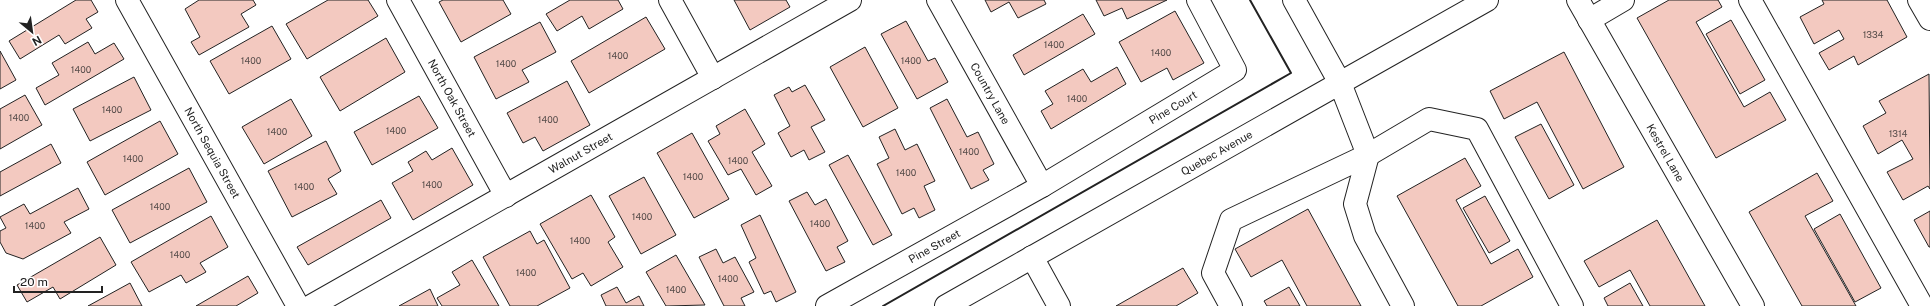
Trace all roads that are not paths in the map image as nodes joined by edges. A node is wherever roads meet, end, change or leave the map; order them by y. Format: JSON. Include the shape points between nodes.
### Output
{"nodes":[{"id":1,"x":127,"y":0,"type":"edge"},
{"id":2,"x":398,"y":0,"type":"edge"},
{"id":3,"x":670,"y":0,"type":"edge"},
{"id":4,"x":850,"y":0,"type":"edge"},
{"id":5,"x":938,"y":0,"type":"edge"},
{"id":6,"x":1198,"y":0,"type":"edge"},
{"id":7,"x":1294,"y":0,"type":"edge"},
{"id":8,"x":1487,"y":0,"type":"edge"},
{"id":9,"x":1578,"y":0,"type":"edge"},
{"id":10,"x":1624,"y":0,"type":"edge"},
{"id":11,"x":1750,"y":0,"type":"edge"},
{"id":12,"x":1919,"y":0,"type":"edge"},
{"id":13,"x":1930,"y":19,"type":"edge"},
{"id":14,"x":1589,"y":20,"type":"junction"},
{"id":15,"x":713,"y":78,"type":"junction"},
{"id":16,"x":1340,"y":83,"type":"junction"},
{"id":17,"x":1368,"y":155,"type":"junction"},
{"id":18,"x":1042,"y":186,"type":"junction"},
{"id":19,"x":506,"y":196,"type":"junction"},
{"id":20,"x":1032,"y":257,"type":"junction"},
{"id":21,"x":298,"y":306,"type":"edge"},
{"id":22,"x":311,"y":306,"type":"edge"},
{"id":23,"x":827,"y":306,"type":"edge"},
{"id":24,"x":946,"y":306,"type":"edge"},
{"id":25,"x":1059,"y":306,"type":"edge"},
{"id":26,"x":1231,"y":306,"type":"edge"},
{"id":27,"x":1403,"y":306,"type":"edge"},
{"id":28,"x":1572,"y":306,"type":"edge"},
{"id":29,"x":1753,"y":306,"type":"edge"},
{"id":30,"x":1922,"y":306,"type":"edge"}],
"edges":[{"from":1,"to":21,"type":"street","name":"North Sequia Street"},
{"from":2,"to":19,"type":"street","name":"North Oak Street"},
{"from":3,"to":15,"type":"street"},
{"from":4,"to":15,"type":"street","name":"Walnut Street"},
{"from":5,"to":18,"type":"street","name":"Country Lane"},
{"from":6,"to":18,"type":"street","name":"Pine Court","via":[[1235,70]]},
{"from":7,"to":16,"type":"street"},
{"from":8,"to":16,"type":"street","name":"Quebec Avenue"},
{"from":9,"to":14,"type":"street","name":"Kestrel Lane"},
{"from":10,"to":14,"type":"street"},
{"from":11,"to":30,"type":"street"},
{"from":12,"to":13,"type":"street"},
{"from":14,"to":29,"type":"street","name":"Kestrel Lane"},
{"from":15,"to":19,"type":"street","name":"Walnut Street"},
{"from":16,"to":17,"type":"street"},
{"from":16,"to":20,"type":"street","name":"Quebec Avenue"},
{"from":17,"to":26,"type":"street","via":[[1230,220],[1213,273]]},
{"from":17,"to":27,"type":"street","via":[[1355,204],[1365,236]]},
{"from":17,"to":28,"type":"street","via":[[1429,119],[1477,129]]},
{"from":18,"to":23,"type":"street","name":"Pine Street"},
{"from":19,"to":22,"type":"street","name":"Walnut Street"},
{"from":20,"to":24,"type":"street","name":"Quebec Avenue"},
{"from":20,"to":25,"type":"street"}]}
